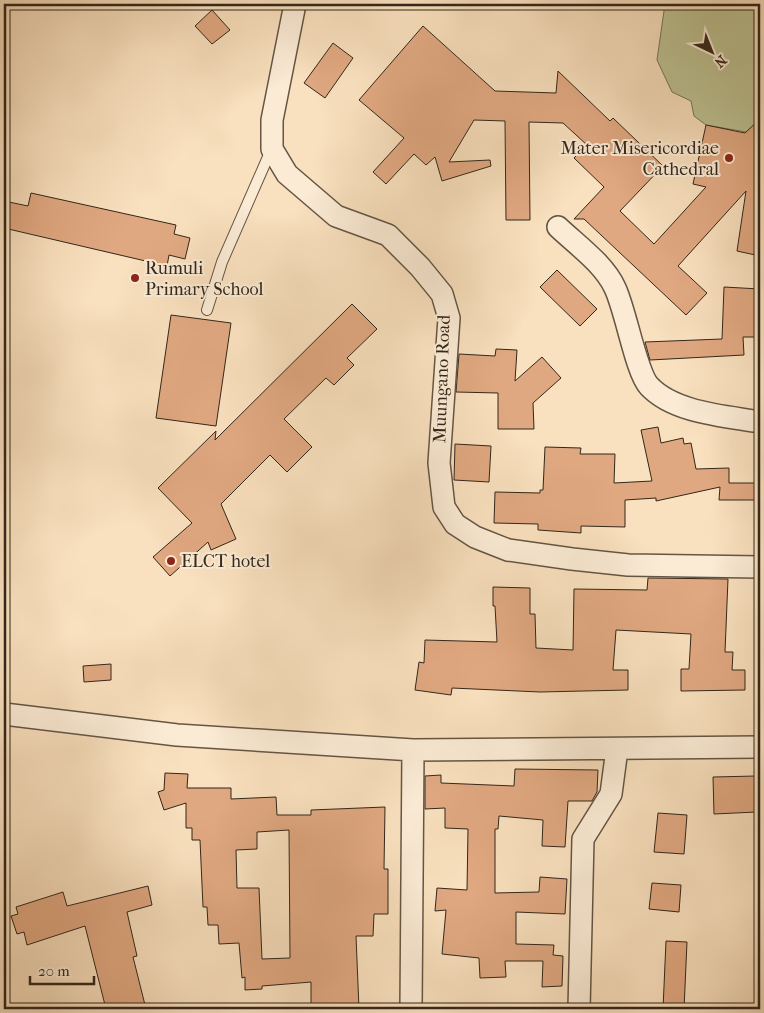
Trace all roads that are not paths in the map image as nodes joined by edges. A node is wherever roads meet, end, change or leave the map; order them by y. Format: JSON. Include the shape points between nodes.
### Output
{"nodes":[{"id":1,"x":295,"y":4,"type":"edge"},
{"id":2,"x":272,"y":149,"type":"junction"},
{"id":3,"x":558,"y":227,"type":"dead end"},
{"id":4,"x":207,"y":310,"type":"dead end"},
{"id":5,"x":760,"y":422,"type":"edge"},
{"id":6,"x":760,"y":567,"type":"edge"},
{"id":7,"x":4,"y":714,"type":"edge"},
{"id":8,"x":760,"y":747,"type":"edge"},
{"id":9,"x":617,"y":749,"type":"junction"},
{"id":10,"x":414,"y":750,"type":"junction"},
{"id":11,"x":411,"y":1009,"type":"edge"},
{"id":12,"x":579,"y":1009,"type":"edge"}],
"edges":[{"from":1,"to":2,"type":"street","via":[[272,120]]},
{"from":2,"to":4,"type":"lane","via":[[222,262]]},
{"from":2,"to":6,"type":"street","name":"Muungano Road","via":[[287,174],[336,216],[388,235],[442,294],[449,318],[439,463],[444,507],[455,524],[475,537],[508,550],[572,560],[628,565]]},
{"from":3,"to":5,"type":"street","via":[[596,262],[614,286],[648,385],[663,397],[701,412]]},
{"from":7,"to":10,"type":"street","via":[[177,735]]},
{"from":8,"to":9,"type":"street"},
{"from":9,"to":10,"type":"street"},
{"from":9,"to":12,"type":"street","via":[[611,794],[583,839]]},
{"from":10,"to":11,"type":"street"}]}
